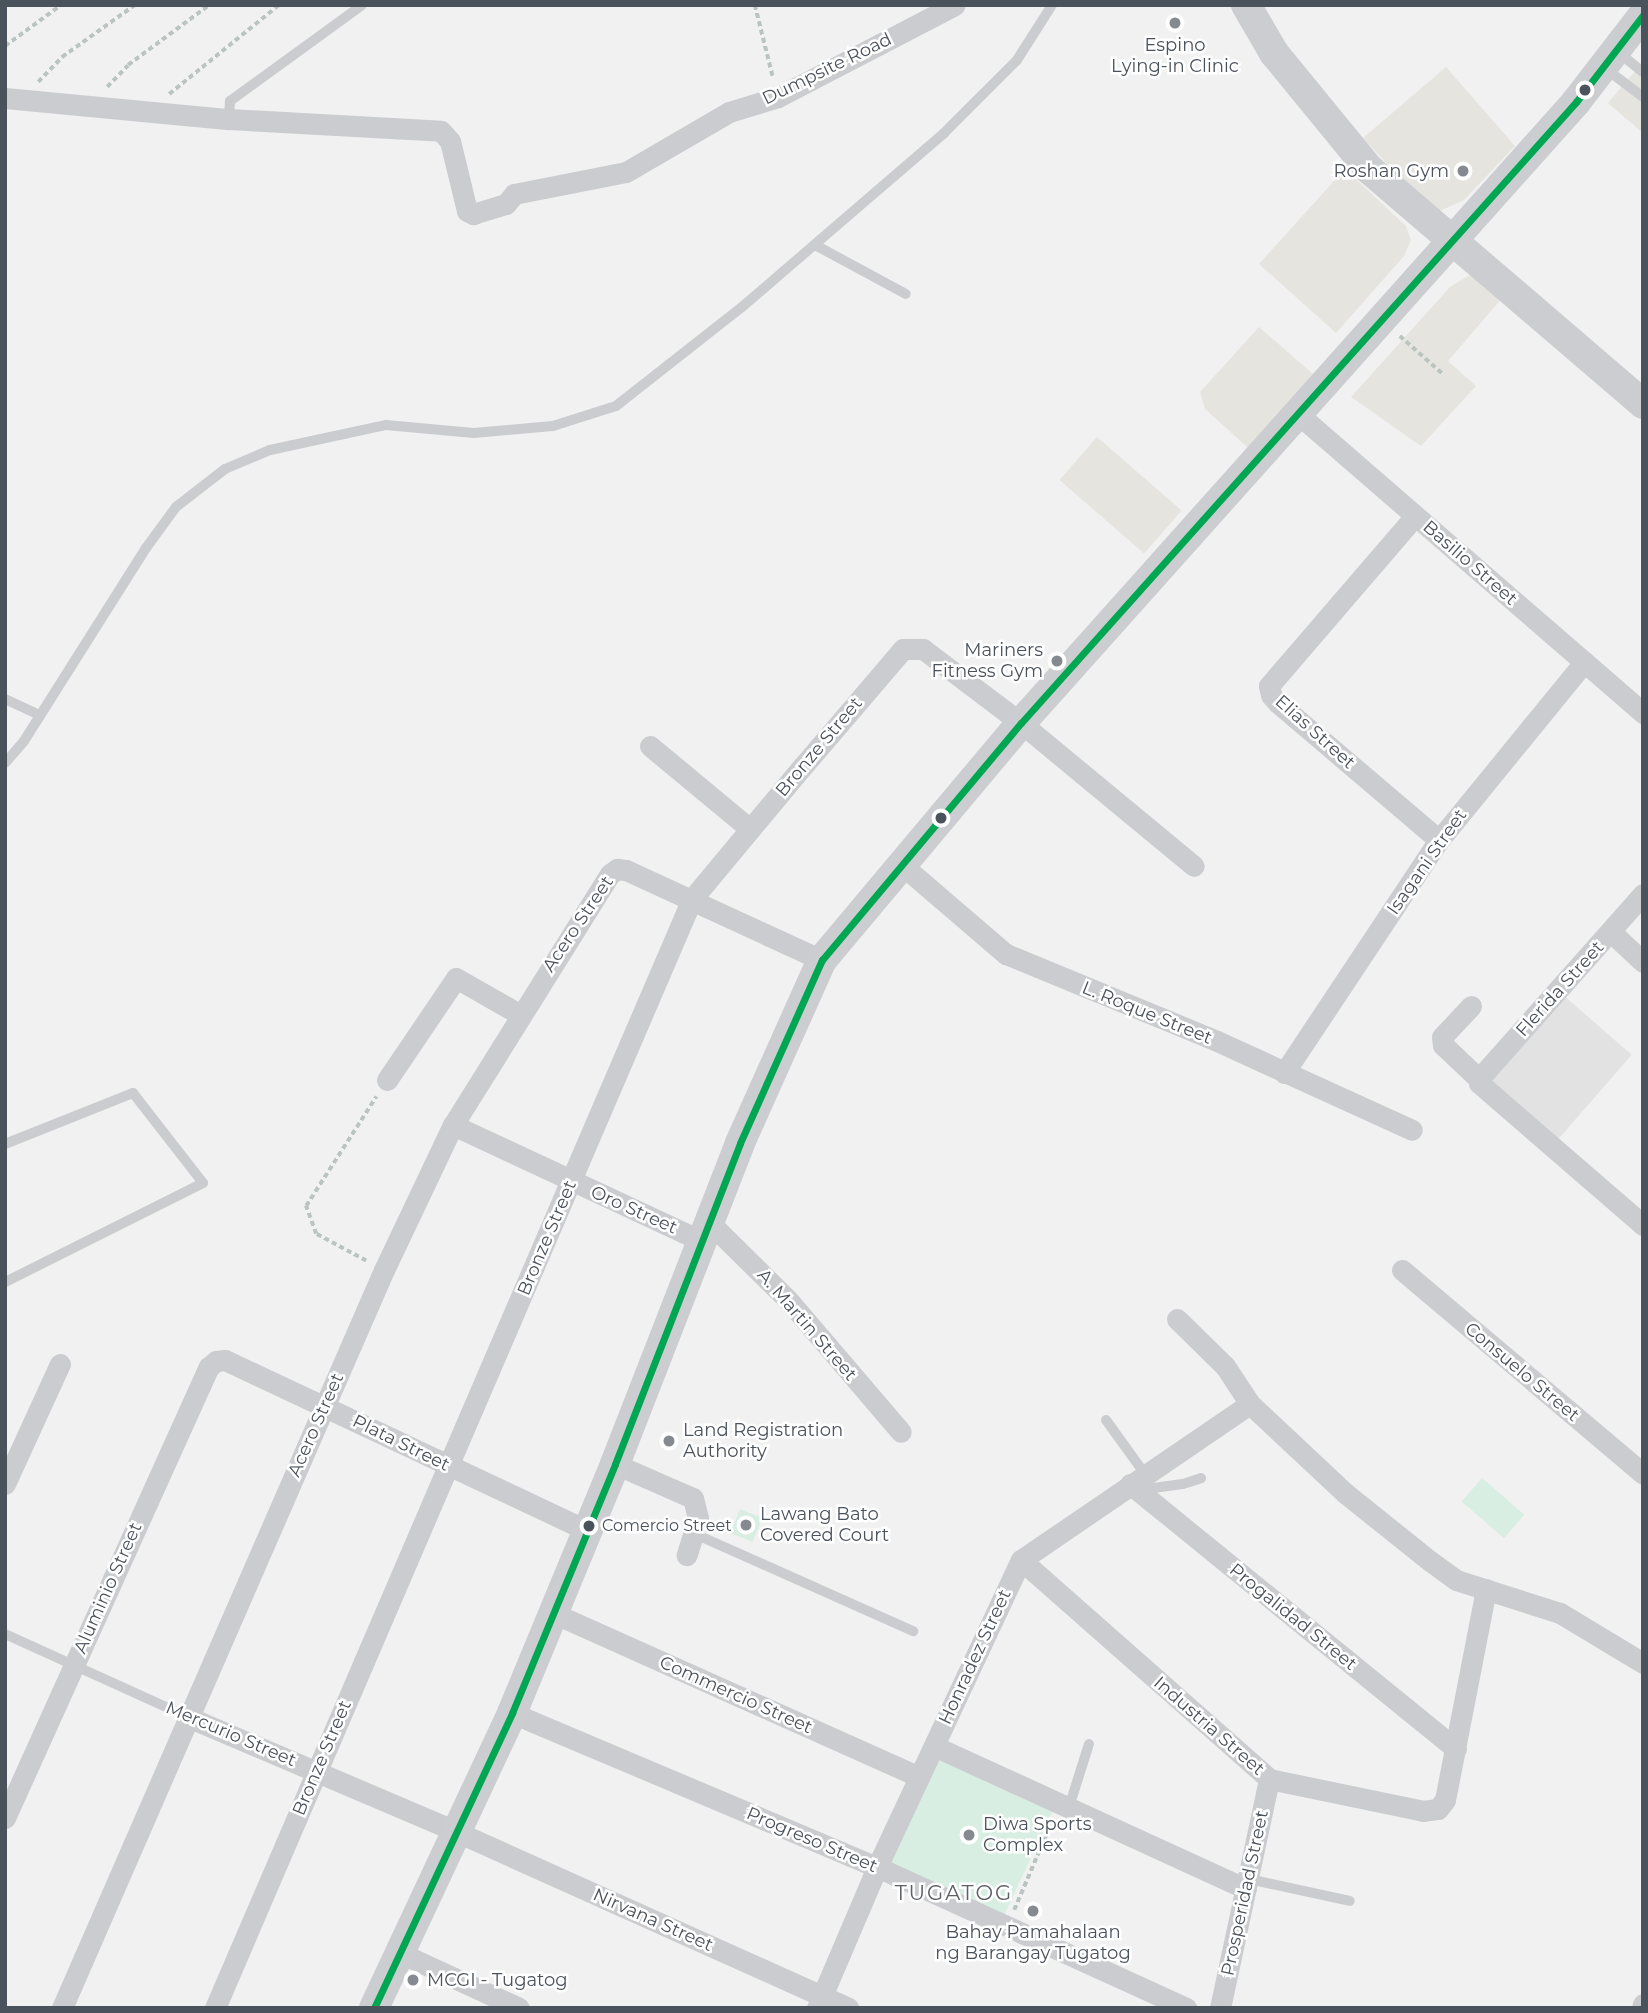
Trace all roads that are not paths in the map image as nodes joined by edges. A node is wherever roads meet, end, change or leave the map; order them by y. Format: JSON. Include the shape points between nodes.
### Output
{"nodes":[{"id":1,"x":362,"y":5,"type":"edge"},
{"id":2,"x":955,"y":5,"type":"edge"},
{"id":3,"x":1052,"y":5,"type":"edge"},
{"id":4,"x":1246,"y":5,"type":"edge"},
{"id":5,"x":1643,"y":15,"type":"edge"},
{"id":6,"x":1610,"y":59,"type":"junction"},
{"id":7,"x":1643,"y":72,"type":"edge"},
{"id":8,"x":1641,"y":92,"type":"edge"},
{"id":9,"x":12,"y":99,"type":"edge"},
{"id":10,"x":229,"y":119,"type":"junction"},
{"id":11,"x":1451,"y":240,"type":"junction"},
{"id":12,"x":815,"y":245,"type":"junction"},
{"id":13,"x":906,"y":294,"type":"dead end"},
{"id":14,"x":1642,"y":401,"type":"edge"},
{"id":15,"x":1298,"y":414,"type":"junction"},
{"id":16,"x":1415,"y":516,"type":"junction"},
{"id":17,"x":1584,"y":662,"type":"junction"},
{"id":18,"x":5,"y":699,"type":"edge"},
{"id":19,"x":1643,"y":713,"type":"edge"},
{"id":20,"x":40,"y":715,"type":"junction"},
{"id":21,"x":1021,"y":723,"type":"junction"},
{"id":22,"x":650,"y":746,"type":"dead end"},
{"id":23,"x":5,"y":763,"type":"edge"},
{"id":24,"x":750,"y":829,"type":"junction"},
{"id":25,"x":1439,"y":841,"type":"junction"},
{"id":26,"x":902,"y":865,"type":"junction"},
{"id":27,"x":1194,"y":866,"type":"dead end"},
{"id":28,"x":1643,"y":894,"type":"edge"},
{"id":29,"x":692,"y":899,"type":"junction"},
{"id":30,"x":1611,"y":932,"type":"junction"},
{"id":31,"x":822,"y":960,"type":"junction"},
{"id":32,"x":1643,"y":962,"type":"edge"},
{"id":33,"x":1471,"y":1006,"type":"dead end"},
{"id":34,"x":519,"y":1014,"type":"junction"},
{"id":35,"x":1284,"y":1073,"type":"junction"},
{"id":36,"x":387,"y":1080,"type":"road end"},
{"id":37,"x":1479,"y":1081,"type":"junction"},
{"id":38,"x":453,"y":1125,"type":"junction"},
{"id":39,"x":1412,"y":1130,"type":"dead end"},
{"id":40,"x":5,"y":1144,"type":"edge"},
{"id":41,"x":571,"y":1182,"type":"junction"},
{"id":42,"x":1643,"y":1225,"type":"edge"},
{"id":43,"x":706,"y":1232,"type":"junction"},
{"id":44,"x":1402,"y":1270,"type":"dead end"},
{"id":45,"x":5,"y":1282,"type":"edge"},
{"id":46,"x":1177,"y":1319,"type":"dead end"},
{"id":47,"x":216,"y":1361,"type":"joint"},
{"id":48,"x":60,"y":1364,"type":"dead end"},
{"id":49,"x":1250,"y":1404,"type":"junction"},
{"id":50,"x":324,"y":1406,"type":"junction"},
{"id":51,"x":1106,"y":1420,"type":"dead end"},
{"id":52,"x":901,"y":1432,"type":"dead end"},
{"id":53,"x":615,"y":1464,"type":"junction"},
{"id":54,"x":448,"y":1466,"type":"junction"},
{"id":55,"x":1643,"y":1474,"type":"edge"},
{"id":56,"x":1201,"y":1478,"type":"dead end"},
{"id":57,"x":1138,"y":1483,"type":"junction"},
{"id":58,"x":5,"y":1484,"type":"edge"},
{"id":59,"x":586,"y":1530,"type":"junction"},
{"id":60,"x":695,"y":1534,"type":"junction"},
{"id":61,"x":687,"y":1555,"type":"dead end"},
{"id":62,"x":1021,"y":1560,"type":"junction"},
{"id":63,"x":1486,"y":1589,"type":"junction"},
{"id":64,"x":553,"y":1613,"type":"junction"},
{"id":65,"x":913,"y":1631,"type":"dead end"},
{"id":66,"x":5,"y":1634,"type":"edge"},
{"id":67,"x":1643,"y":1663,"type":"edge"},
{"id":68,"x":73,"y":1665,"type":"junction"},
{"id":69,"x":512,"y":1713,"type":"junction"},
{"id":70,"x":188,"y":1717,"type":"junction"},
{"id":71,"x":1089,"y":1744,"type":"dead end"},
{"id":72,"x":934,"y":1746,"type":"junction"},
{"id":73,"x":1457,"y":1749,"type":"junction"},
{"id":74,"x":316,"y":1771,"type":"junction"},
{"id":75,"x":919,"y":1777,"type":"junction"},
{"id":76,"x":1269,"y":1779,"type":"junction"},
{"id":77,"x":1064,"y":1805,"type":"junction"},
{"id":78,"x":5,"y":1818,"type":"edge"},
{"id":79,"x":457,"y":1832,"type":"junction"},
{"id":80,"x":877,"y":1867,"type":"junction"},
{"id":81,"x":1247,"y":1884,"type":"junction"},
{"id":82,"x":1350,"y":1901,"type":"dead end"},
{"id":83,"x":398,"y":1952,"type":"junction"},
{"id":84,"x":820,"y":2002,"type":"edge"},
{"id":85,"x":62,"y":2008,"type":"edge"},
{"id":86,"x":215,"y":2008,"type":"edge"},
{"id":87,"x":374,"y":2008,"type":"edge"},
{"id":88,"x":519,"y":2008,"type":"edge"},
{"id":89,"x":848,"y":2008,"type":"edge"},
{"id":90,"x":1186,"y":2008,"type":"edge"},
{"id":91,"x":1220,"y":2008,"type":"edge"}],
"edges":[{"from":1,"to":10,"type":"lane","via":[[230,101]]},
{"from":2,"to":10,"type":"street","name":"Dumpsite Road","via":[[778,96],[729,112],[626,172],[514,194],[506,204],[473,214],[467,211],[450,141],[442,131]]},
{"from":3,"to":12,"type":"lane","via":[[1017,60],[944,133]]},
{"from":4,"to":11,"type":"main road","via":[[1274,52],[1369,169]]},
{"from":5,"to":6,"type":"main road"},
{"from":6,"to":7,"type":"lane"},
{"from":6,"to":8,"type":"lane"},
{"from":6,"to":11,"type":"main road"},
{"from":9,"to":10,"type":"street"},
{"from":11,"to":14,"type":"main road"},
{"from":11,"to":15,"type":"main road"},
{"from":12,"to":13,"type":"lane"},
{"from":12,"to":20,"type":"lane","via":[[616,407],[553,426],[500,431],[386,425],[271,450],[225,469],[176,507]]},
{"from":15,"to":16,"type":"street","name":"Basilio Street"},
{"from":15,"to":21,"type":"main road"},
{"from":16,"to":17,"type":"street","name":"Basilio Street"},
{"from":16,"to":25,"type":"street","name":"Elias Street","via":[[1269,686],[1278,703]]},
{"from":17,"to":19,"type":"street","name":"Basilio Street"},
{"from":17,"to":25,"type":"street","name":"Isagani Street"},
{"from":18,"to":20,"type":"lane"},
{"from":20,"to":23,"type":"lane"},
{"from":21,"to":24,"type":"street","name":"Bronze Street","via":[[922,649],[903,649]]},
{"from":21,"to":26,"type":"main road"},
{"from":21,"to":27,"type":"street","name":"Bronze Street"},
{"from":22,"to":24,"type":"street"},
{"from":24,"to":29,"type":"street","name":"Bronze Street"},
{"from":25,"to":35,"type":"street","name":"Isagani Street"},
{"from":26,"to":31,"type":"main road"},
{"from":26,"to":35,"type":"street","name":"L. Roque Street","via":[[1006,954]]},
{"from":28,"to":30,"type":"street","name":"Flerida Street"},
{"from":29,"to":31,"type":"street"},
{"from":29,"to":34,"type":"street","name":"Acero Street","via":[[617,869]]},
{"from":29,"to":41,"type":"street","name":"Bronze Street"},
{"from":30,"to":32,"type":"street"},
{"from":30,"to":37,"type":"street","name":"Flerida Street"},
{"from":31,"to":43,"type":"main road","via":[[740,1143]]},
{"from":33,"to":37,"type":"street","via":[[1442,1037],[1443,1045]]},
{"from":34,"to":36,"type":"street","via":[[456,978]]},
{"from":34,"to":38,"type":"street","name":"Acero Street"},
{"from":35,"to":39,"type":"street","name":"L. Roque Street"},
{"from":37,"to":42,"type":"street"},
{"from":38,"to":41,"type":"street","name":"Oro Street"},
{"from":38,"to":50,"type":"street","name":"Acero Street"},
{"from":40,"to":45,"type":"lane","via":[[133,1093],[203,1183]]},
{"from":41,"to":43,"type":"street","name":"Oro Street"},
{"from":41,"to":54,"type":"street","name":"Bronze Street"},
{"from":43,"to":52,"type":"street","name":"A. Martin Street","via":[[789,1301]]},
{"from":43,"to":53,"type":"main road"},
{"from":44,"to":55,"type":"street","name":"Consuelo Street"},
{"from":46,"to":49,"type":"street","via":[[1225,1366]]},
{"from":47,"to":50,"type":"street","name":"Plata Street","via":[[225,1360]]},
{"from":47,"to":68,"type":"street","name":"Aluminio Street","via":[[209,1367]]},
{"from":48,"to":58,"type":"street"},
{"from":49,"to":57,"type":"street"},
{"from":49,"to":63,"type":"street","via":[[1345,1493],[1430,1561],[1456,1580]]},
{"from":50,"to":54,"type":"street","name":"Plata Street"},
{"from":50,"to":70,"type":"street","name":"Acero Street"},
{"from":51,"to":57,"type":"lane"},
{"from":53,"to":59,"type":"main road"},
{"from":53,"to":60,"type":"street","via":[[693,1498],[698,1518]]},
{"from":54,"to":59,"type":"street","name":"Plata Street"},
{"from":54,"to":74,"type":"street","name":"Bronze Street"},
{"from":56,"to":57,"type":"lane","via":[[1183,1484]]},
{"from":57,"to":62,"type":"street"},
{"from":57,"to":73,"type":"street","name":"Progalidad Street"},
{"from":59,"to":64,"type":"main road"},
{"from":60,"to":61,"type":"street"},
{"from":60,"to":65,"type":"lane"},
{"from":62,"to":72,"type":"street","name":"Honradez Street"},
{"from":62,"to":76,"type":"street","name":"Industria Street"},
{"from":63,"to":67,"type":"street","via":[[1560,1613]]},
{"from":63,"to":73,"type":"street"},
{"from":64,"to":69,"type":"main road"},
{"from":64,"to":75,"type":"street","name":"Commercio Street"},
{"from":66,"to":68,"type":"lane","name":"Mercurio Street"},
{"from":68,"to":70,"type":"lane","name":"Mercurio Street"},
{"from":68,"to":78,"type":"street","name":"Aluminio Street"},
{"from":69,"to":79,"type":"main road"},
{"from":69,"to":80,"type":"street","name":"Progreso Street"},
{"from":70,"to":74,"type":"street","name":"Mercurio Street"},
{"from":70,"to":85,"type":"street","name":"Acero Street"},
{"from":71,"to":77,"type":"lane"},
{"from":72,"to":75,"type":"street","name":"Honradez Street"},
{"from":72,"to":77,"type":"street"},
{"from":73,"to":76,"type":"street","name":"Industria Street","via":[[1445,1800],[1437,1809],[1423,1811]]},
{"from":74,"to":79,"type":"street","name":"Mercurio Street"},
{"from":74,"to":86,"type":"street","name":"Bronze Street"},
{"from":75,"to":80,"type":"street","name":"Honradez Street"},
{"from":76,"to":81,"type":"street","name":"Prosperidad Street"},
{"from":77,"to":81,"type":"street"},
{"from":79,"to":83,"type":"main road"},
{"from":79,"to":84,"type":"street","name":"Nirvana Street"},
{"from":80,"to":84,"type":"street","name":"Honradez Street"},
{"from":80,"to":90,"type":"street","name":"Progreso Street"},
{"from":81,"to":82,"type":"lane"},
{"from":81,"to":91,"type":"street","name":"Prosperidad Street"},
{"from":83,"to":87,"type":"main road"},
{"from":83,"to":88,"type":"street"},
{"from":84,"to":89,"type":"street","name":"Nirvana Street"}]}
